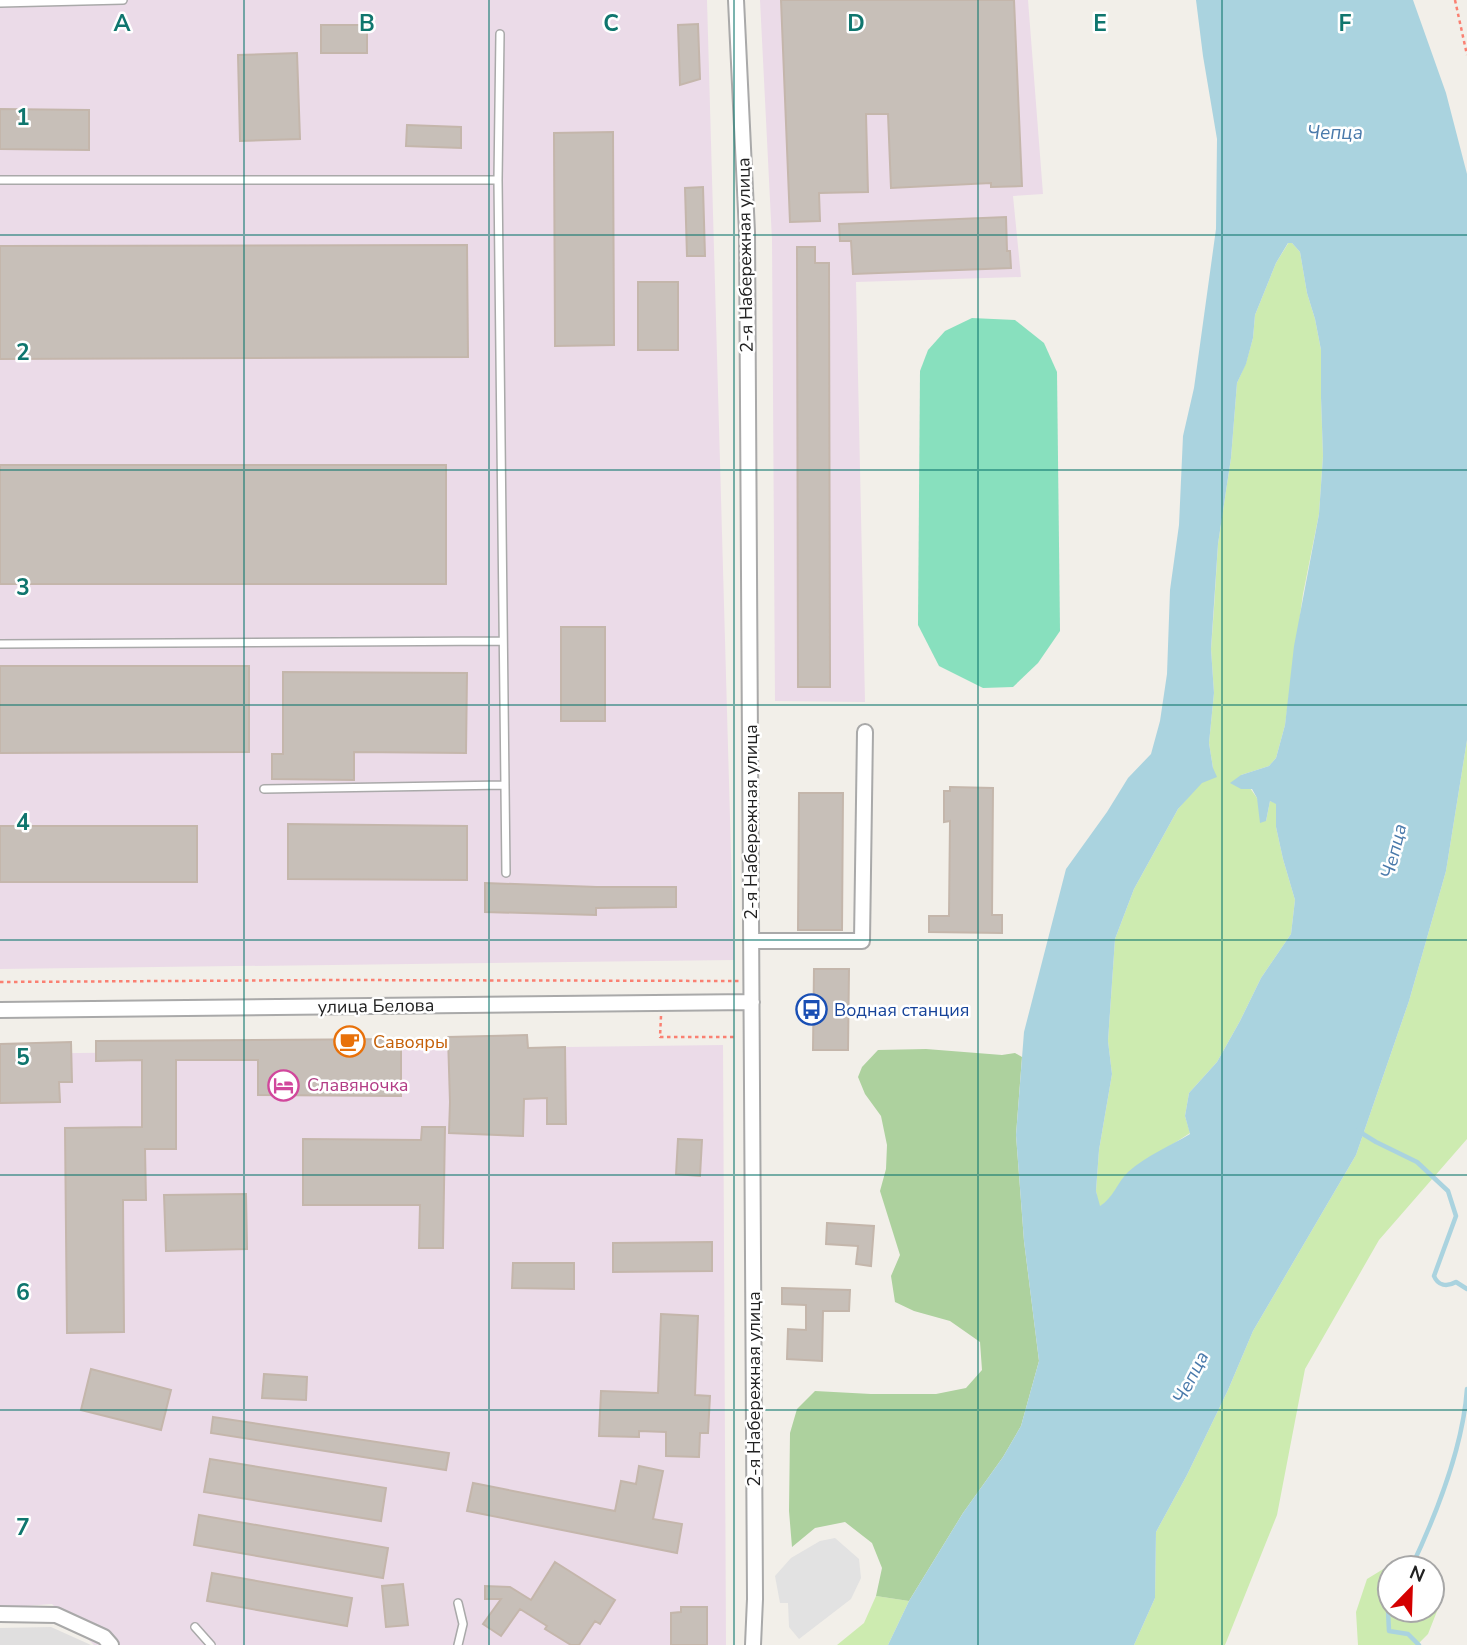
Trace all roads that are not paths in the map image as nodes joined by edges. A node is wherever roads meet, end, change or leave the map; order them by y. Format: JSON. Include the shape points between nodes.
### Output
{"nodes":[{"id":1,"x":123,"y":0,"type":"edge"},
{"id":2,"x":736,"y":0,"type":"edge"},
{"id":3,"x":0,"y":3,"type":"edge"},
{"id":4,"x":500,"y":34,"type":"dead end"},
{"id":5,"x":0,"y":180,"type":"edge"},
{"id":6,"x":498,"y":180,"type":"junction"},
{"id":7,"x":503,"y":641,"type":"junction"},
{"id":8,"x":0,"y":644,"type":"edge"},
{"id":9,"x":865,"y":732,"type":"dead end"},
{"id":10,"x":505,"y":785,"type":"junction"},
{"id":11,"x":264,"y":789,"type":"dead end"},
{"id":12,"x":506,"y":873,"type":"dead end"},
{"id":13,"x":751,"y":941,"type":"junction"},
{"id":14,"x":752,"y":1002,"type":"junction"},
{"id":15,"x":0,"y":1010,"type":"edge"},
{"id":16,"x":458,"y":1603,"type":"dead end"},
{"id":17,"x":0,"y":1614,"type":"edge"},
{"id":18,"x":195,"y":1627,"type":"dead end"},
{"id":19,"x":111,"y":1645,"type":"edge"},
{"id":20,"x":211,"y":1645,"type":"edge"},
{"id":21,"x":458,"y":1645,"type":"edge"},
{"id":22,"x":753,"y":1645,"type":"edge"}],
"edges":[{"from":1,"to":3,"type":"lane"},
{"from":2,"to":13,"type":"street","name":"2-я Набережная улица","via":[[747,232]]},
{"from":4,"to":6,"type":"lane"},
{"from":5,"to":6,"type":"lane"},
{"from":6,"to":7,"type":"lane"},
{"from":7,"to":8,"type":"lane"},
{"from":7,"to":10,"type":"lane"},
{"from":9,"to":13,"type":"street","via":[[862,940]]},
{"from":10,"to":11,"type":"lane"},
{"from":10,"to":12,"type":"lane"},
{"from":13,"to":14,"type":"street","name":"2-я Набережная улица"},
{"from":14,"to":15,"type":"street","name":"улица Белова"},
{"from":14,"to":22,"type":"street","name":"2-я Набережная улица"},
{"from":16,"to":21,"type":"lane","via":[[463,1624]]},
{"from":17,"to":19,"type":"street","via":[[56,1615],[104,1637]]},
{"from":18,"to":20,"type":"lane"}]}
